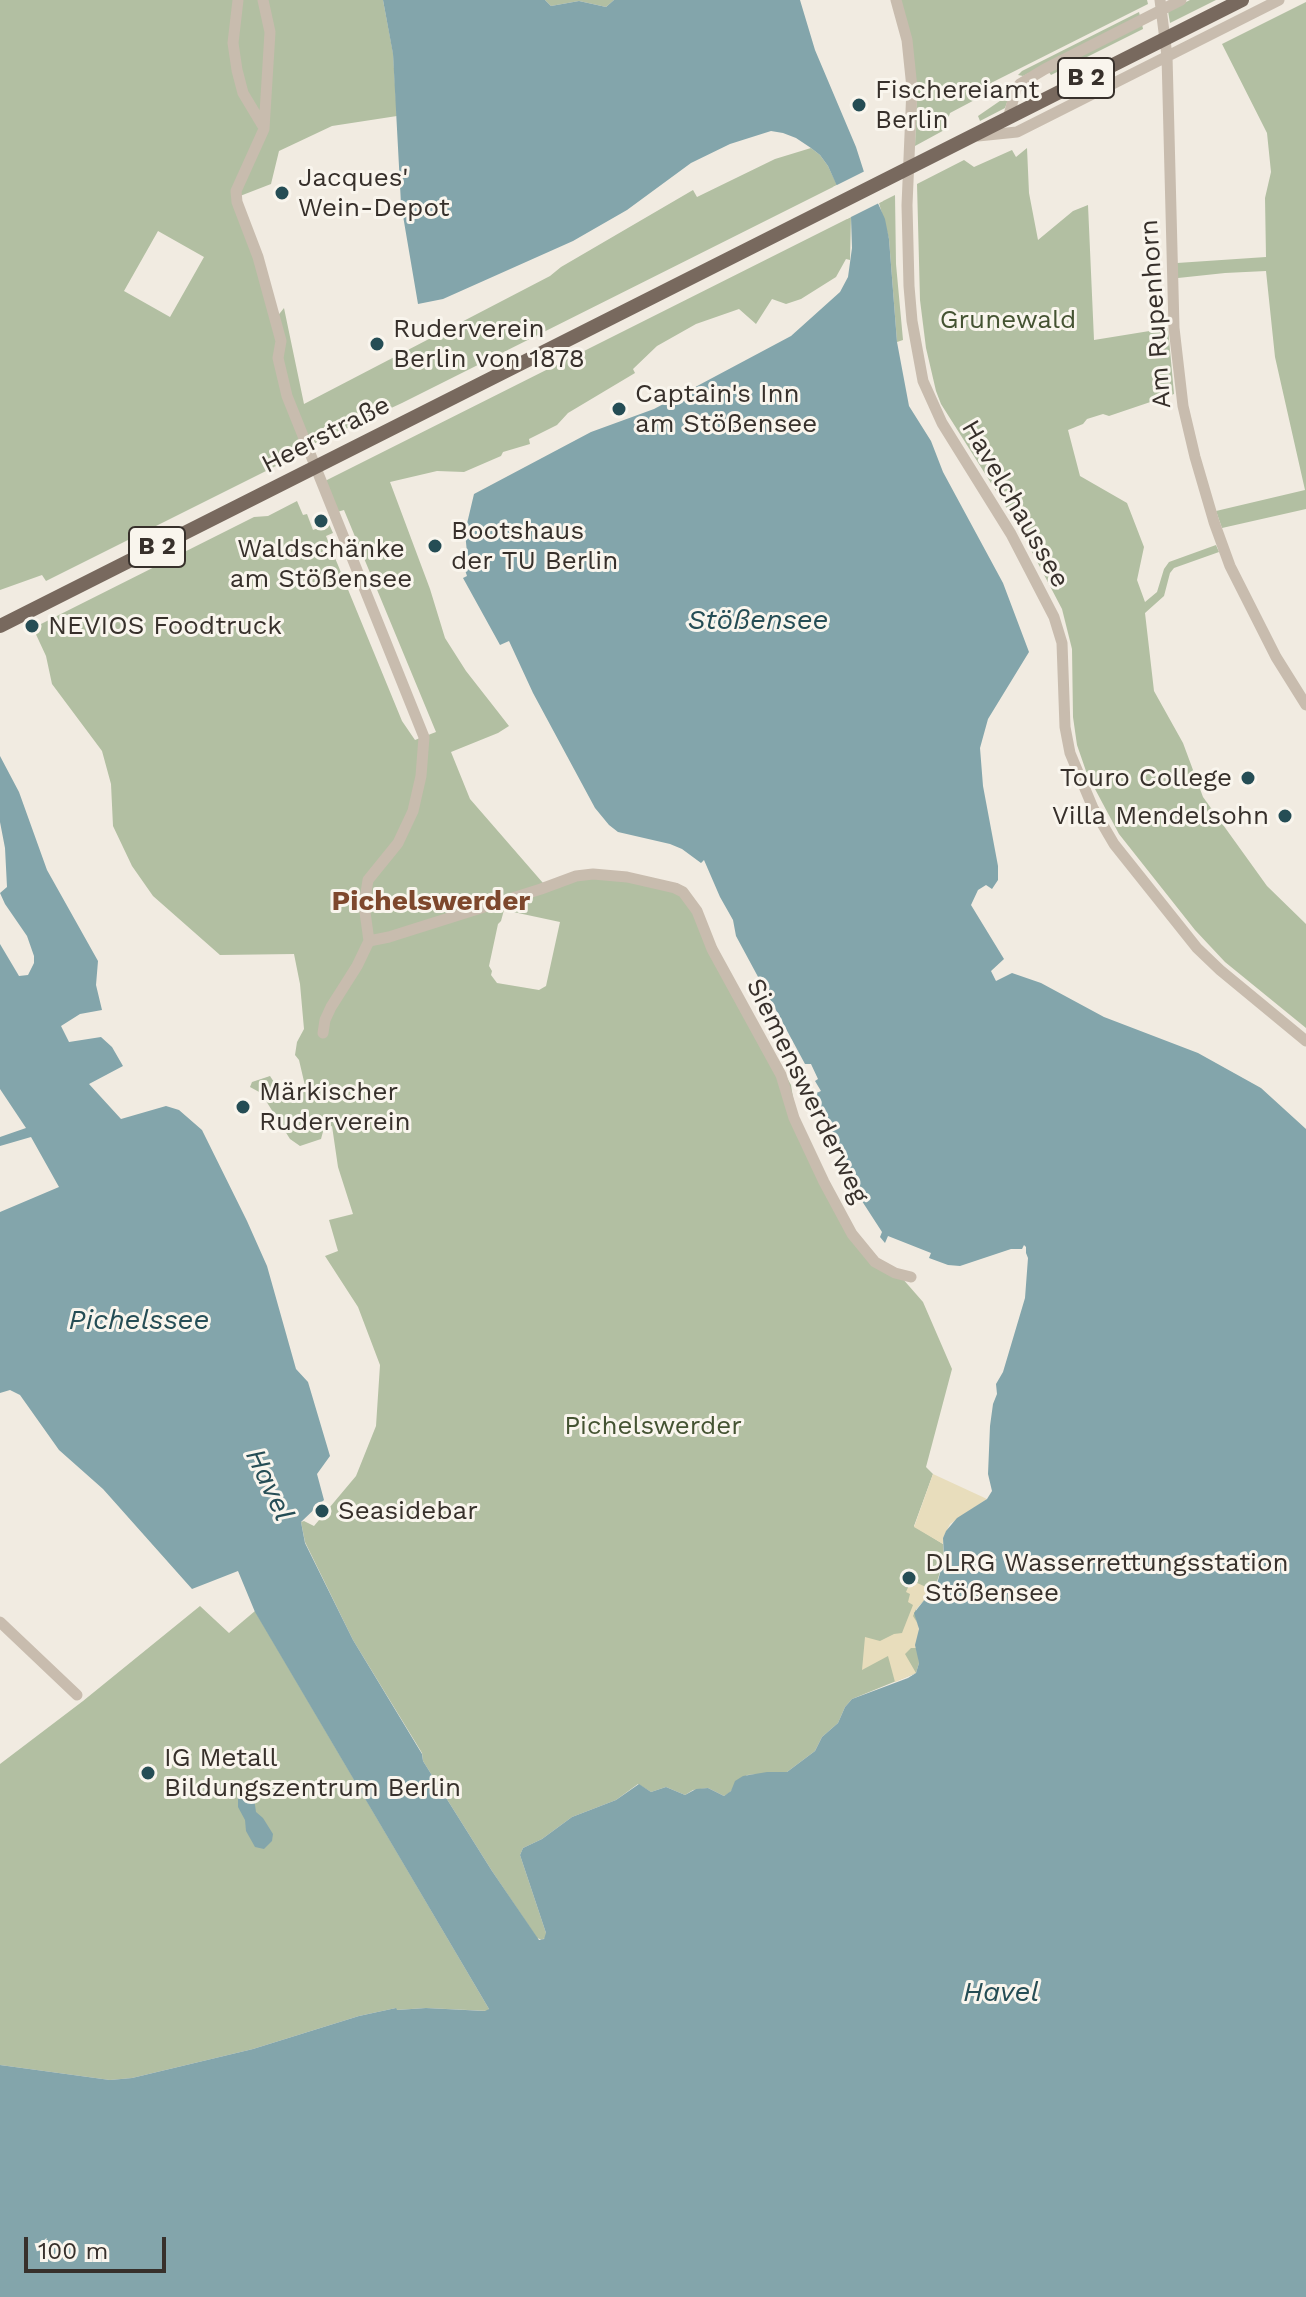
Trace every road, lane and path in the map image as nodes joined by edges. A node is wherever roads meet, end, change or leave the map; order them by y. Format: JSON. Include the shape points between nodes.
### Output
{"nodes":[{"id":1,"x":238,"y":0,"type":"edge"},
{"id":2,"x":263,"y":0,"type":"edge"},
{"id":3,"x":896,"y":0,"type":"edge"},
{"id":4,"x":1181,"y":0,"type":"edge"},
{"id":5,"x":1242,"y":0,"type":"edge"},
{"id":6,"x":1279,"y":0,"type":"edge"},
{"id":7,"x":1160,"y":5,"type":"edge"},
{"id":8,"x":1221,"y":10,"type":"junction"},
{"id":9,"x":1164,"y":38,"type":"junction"},
{"id":10,"x":1167,"y":56,"type":"junction"},
{"id":11,"x":1008,"y":119,"type":"junction"},
{"id":12,"x":264,"y":129,"type":"junction"},
{"id":13,"x":973,"y":136,"type":"junction"},
{"id":14,"x":315,"y":467,"type":"junction"},
{"id":15,"x":0,"y":626,"type":"edge"},
{"id":16,"x":1306,"y":705,"type":"edge"},
{"id":17,"x":369,"y":941,"type":"junction"},
{"id":18,"x":323,"y":1033,"type":"dead end"},
{"id":19,"x":1306,"y":1041,"type":"edge"},
{"id":20,"x":911,"y":1277,"type":"dead end"},
{"id":21,"x":0,"y":1622,"type":"edge"},
{"id":22,"x":77,"y":1695,"type":"dead end"}],
"edges":[{"from":1,"to":12,"type":"street","via":[[233,43],[237,70],[243,93]]},
{"from":2,"to":12,"type":"street","via":[[270,32]]},
{"from":3,"to":19,"type":"street","name":"Havelchaussee","via":[[912,88],[910,297],[917,353],[931,402],[1054,617],[1062,643],[1070,753],[1107,832],[1197,948]]},
{"from":4,"to":7,"type":"street"},
{"from":5,"to":8,"type":"main road","name":"Heerstraße","number":"B 2"},
{"from":6,"to":10,"type":"street","name":"Heerstraße"},
{"from":7,"to":9,"type":"street","name":"Am Rupenhorn"},
{"from":7,"to":11,"type":"street","via":[[1020,84]]},
{"from":8,"to":9,"type":"main road","name":"Heerstraße","number":"B 2"},
{"from":8,"to":10,"type":"street","name":"Heerstraße"},
{"from":9,"to":10,"type":"street","name":"Am Rupenhorn"},
{"from":9,"to":11,"type":"main road","name":"Heerstraße","number":"B 2"},
{"from":10,"to":13,"type":"street","name":"Heerstraße","via":[[1017,132]]},
{"from":10,"to":16,"type":"street","name":"Am Rupenhorn","via":[[1174,328],[1183,406],[1230,566]]},
{"from":11,"to":13,"type":"main road","name":"Heerstraße","number":"B 2"},
{"from":12,"to":14,"type":"street","via":[[236,191],[237,202],[281,341],[278,358],[284,387]]},
{"from":13,"to":14,"type":"main road","name":"Heerstraße","number":"B 2"},
{"from":14,"to":15,"type":"main road","name":"Heerstraße","number":"B 2"},
{"from":14,"to":17,"type":"street","via":[[424,737],[413,811],[398,843],[368,880],[364,905]]},
{"from":17,"to":18,"type":"street","via":[[331,1007]]},
{"from":17,"to":20,"type":"street","name":"Siemenswerderweg","via":[[576,876],[627,877],[683,892],[781,1075],[794,1118],[852,1234],[875,1262]]},
{"from":21,"to":22,"type":"street"}]}
